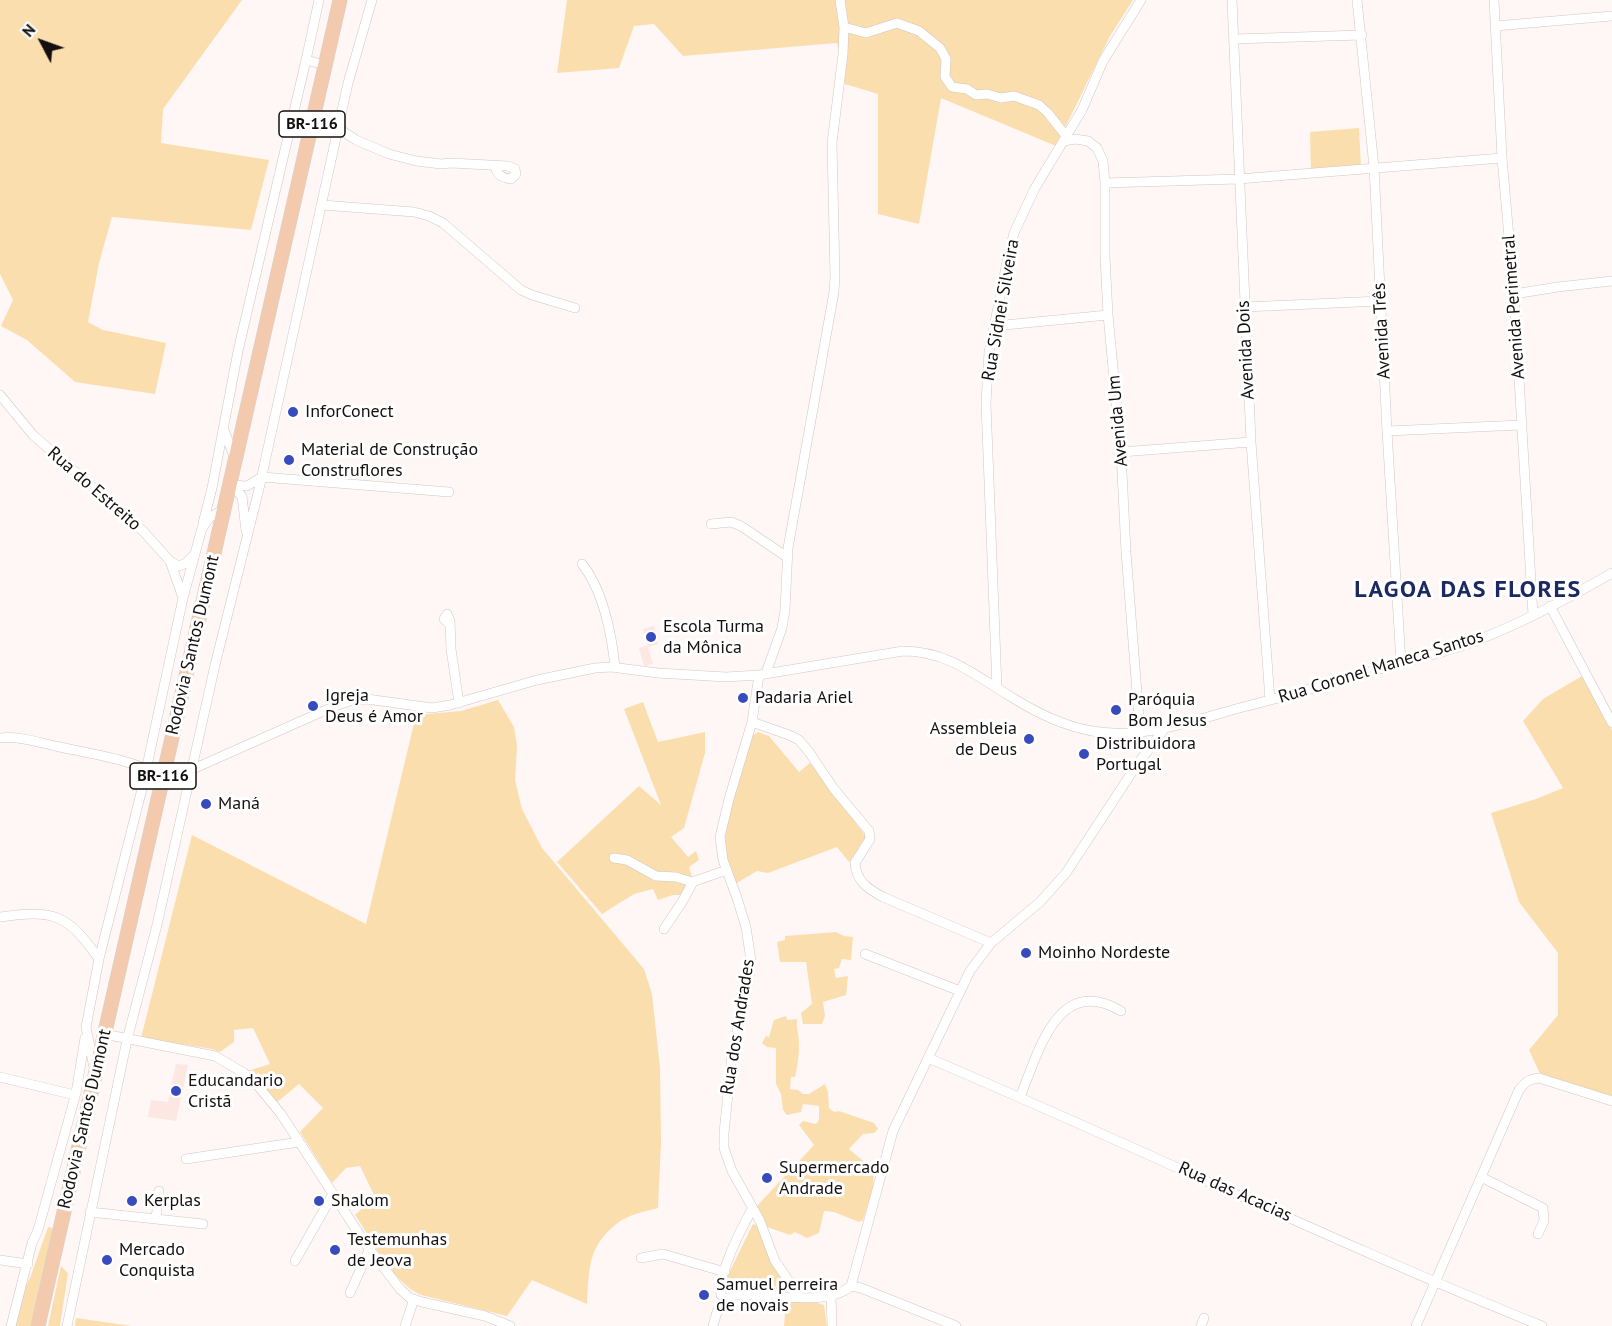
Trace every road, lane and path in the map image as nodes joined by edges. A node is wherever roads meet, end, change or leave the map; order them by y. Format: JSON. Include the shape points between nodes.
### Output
{"nodes":[{"id":1,"x":319,"y":0,"type":"edge"},
{"id":2,"x":340,"y":0,"type":"edge"},
{"id":3,"x":372,"y":0,"type":"edge"},
{"id":4,"x":840,"y":0,"type":"edge"},
{"id":5,"x":1141,"y":0,"type":"edge"},
{"id":6,"x":1232,"y":0,"type":"edge"},
{"id":7,"x":1357,"y":0,"type":"edge"},
{"id":8,"x":1494,"y":0,"type":"edge"},
{"id":9,"x":1612,"y":16,"type":"edge"},
{"id":10,"x":1495,"y":26,"type":"junction"},
{"id":11,"x":844,"y":27,"type":"junction"},
{"id":12,"x":1362,"y":35,"type":"junction"},
{"id":13,"x":1234,"y":39,"type":"junction"},
{"id":14,"x":306,"y":60,"type":"junction"},
{"id":15,"x":325,"y":65,"type":"junction"},
{"id":16,"x":338,"y":128,"type":"junction"},
{"id":17,"x":1065,"y":138,"type":"junction"},
{"id":18,"x":1502,"y":158,"type":"junction"},
{"id":19,"x":495,"y":166,"type":"dead end"},
{"id":20,"x":1374,"y":167,"type":"junction"},
{"id":21,"x":1238,"y":179,"type":"junction"},
{"id":22,"x":1105,"y":183,"type":"junction"},
{"id":23,"x":322,"y":204,"type":"junction"},
{"id":24,"x":1612,"y":281,"type":"edge"},
{"id":25,"x":1514,"y":294,"type":"junction"},
{"id":26,"x":1381,"y":301,"type":"junction"},
{"id":27,"x":1244,"y":307,"type":"junction"},
{"id":28,"x":575,"y":308,"type":"dead end"},
{"id":29,"x":1108,"y":315,"type":"junction"},
{"id":30,"x":994,"y":326,"type":"junction"},
{"id":31,"x":0,"y":395,"type":"edge"},
{"id":32,"x":1521,"y":425,"type":"junction"},
{"id":33,"x":223,"y":428,"type":"junction"},
{"id":34,"x":1387,"y":432,"type":"junction"},
{"id":35,"x":1251,"y":442,"type":"junction"},
{"id":36,"x":1121,"y":452,"type":"junction"},
{"id":37,"x":235,"y":461,"type":"junction"},
{"id":38,"x":262,"y":477,"type":"junction"},
{"id":39,"x":230,"y":485,"type":"junction"},
{"id":40,"x":449,"y":492,"type":"dead end"},
{"id":41,"x":225,"y":509,"type":"junction"},
{"id":42,"x":711,"y":524,"type":"dead end"},
{"id":43,"x":202,"y":528,"type":"junction"},
{"id":44,"x":246,"y":539,"type":"junction"},
{"id":45,"x":193,"y":556,"type":"junction"},
{"id":46,"x":787,"y":557,"type":"junction"},
{"id":47,"x":170,"y":561,"type":"junction"},
{"id":48,"x":582,"y":564,"type":"dead end"},
{"id":49,"x":1612,"y":574,"type":"edge"},
{"id":50,"x":183,"y":598,"type":"junction"},
{"id":51,"x":1550,"y":606,"type":"junction"},
{"id":52,"x":1533,"y":615,"type":"junction"},
{"id":53,"x":450,"y":625,"type":"dead end"},
{"id":54,"x":1401,"y":663,"type":"junction"},
{"id":55,"x":615,"y":668,"type":"junction"},
{"id":56,"x":763,"y":674,"type":"junction"},
{"id":57,"x":997,"y":688,"type":"junction"},
{"id":58,"x":162,"y":700,"type":"junction"},
{"id":59,"x":1270,"y":700,"type":"junction"},
{"id":60,"x":459,"y":703,"type":"junction"},
{"id":61,"x":177,"y":714,"type":"junction"},
{"id":62,"x":752,"y":722,"type":"junction"},
{"id":63,"x":1612,"y":723,"type":"edge"},
{"id":64,"x":1165,"y":728,"type":"junction"},
{"id":65,"x":1140,"y":731,"type":"junction"},
{"id":66,"x":0,"y":738,"type":"edge"},
{"id":67,"x":147,"y":768,"type":"junction"},
{"id":68,"x":193,"y":769,"type":"junction"},
{"id":69,"x":163,"y":776,"type":"junction"},
{"id":70,"x":614,"y":858,"type":"dead end"},
{"id":71,"x":727,"y":870,"type":"junction"},
{"id":72,"x":693,"y":882,"type":"junction"},
{"id":73,"x":0,"y":917,"type":"edge"},
{"id":74,"x":664,"y":929,"type":"dead end"},
{"id":75,"x":991,"y":943,"type":"junction"},
{"id":76,"x":865,"y":954,"type":"dead end"},
{"id":77,"x":99,"y":959,"type":"junction"},
{"id":78,"x":960,"y":992,"type":"junction"},
{"id":79,"x":1121,"y":1011,"type":"dead end"},
{"id":80,"x":86,"y":1027,"type":"junction"},
{"id":81,"x":104,"y":1035,"type":"junction"},
{"id":82,"x":127,"y":1040,"type":"junction"},
{"id":83,"x":928,"y":1058,"type":"junction"},
{"id":84,"x":95,"y":1073,"type":"junction"},
{"id":85,"x":0,"y":1077,"type":"edge"},
{"id":86,"x":75,"y":1095,"type":"junction"},
{"id":87,"x":1020,"y":1097,"type":"junction"},
{"id":88,"x":1612,"y":1101,"type":"edge"},
{"id":89,"x":299,"y":1142,"type":"junction"},
{"id":90,"x":186,"y":1159,"type":"dead end"},
{"id":91,"x":1481,"y":1177,"type":"junction"},
{"id":92,"x":159,"y":1191,"type":"dead end"},
{"id":93,"x":333,"y":1194,"type":"junction"},
{"id":94,"x":752,"y":1209,"type":"junction"},
{"id":95,"x":90,"y":1212,"type":"junction"},
{"id":96,"x":156,"y":1219,"type":"junction"},
{"id":97,"x":203,"y":1224,"type":"dead end"},
{"id":98,"x":1538,"y":1234,"type":"dead end"},
{"id":99,"x":369,"y":1250,"type":"junction"},
{"id":100,"x":641,"y":1258,"type":"dead end"},
{"id":101,"x":0,"y":1260,"type":"edge"},
{"id":102,"x":295,"y":1261,"type":"dead end"},
{"id":103,"x":28,"y":1264,"type":"junction"},
{"id":104,"x":725,"y":1272,"type":"junction"},
{"id":105,"x":1436,"y":1283,"type":"junction"},
{"id":106,"x":851,"y":1286,"type":"junction"},
{"id":107,"x":350,"y":1293,"type":"dead end"},
{"id":108,"x":800,"y":1297,"type":"junction"},
{"id":109,"x":831,"y":1297,"type":"junction"},
{"id":110,"x":725,"y":1298,"type":"junction"},
{"id":111,"x":414,"y":1299,"type":"junction"},
{"id":112,"x":936,"y":1322,"type":"edge"},
{"id":113,"x":11,"y":1326,"type":"edge"},
{"id":114,"x":38,"y":1326,"type":"edge"},
{"id":115,"x":67,"y":1326,"type":"edge"},
{"id":116,"x":405,"y":1326,"type":"edge"},
{"id":117,"x":510,"y":1326,"type":"edge"},
{"id":118,"x":713,"y":1326,"type":"edge"},
{"id":119,"x":832,"y":1326,"type":"edge"},
{"id":120,"x":956,"y":1326,"type":"edge"},
{"id":121,"x":1416,"y":1326,"type":"edge"},
{"id":122,"x":1542,"y":1326,"type":"edge"}],
"edges":[{"from":1,"to":14,"type":"street"},
{"from":2,"to":15,"type":"highway","name":"Rodovia Santos Dumont","number":"BR-116"},
{"from":3,"to":16,"type":"street"},
{"from":4,"to":11,"type":"street","name":"Rua dos Andrades"},
{"from":5,"to":17,"type":"street","name":"Rua Sidnei Silveira","via":[[1103,62]]},
{"from":6,"to":13,"type":"street","name":"Avenida Dois"},
{"from":7,"to":12,"type":"street","name":"Avenida Três"},
{"from":8,"to":10,"type":"street","name":"Avenida Perimetral"},
{"from":9,"to":10,"type":"street"},
{"from":10,"to":18,"type":"street","name":"Avenida Perimetral"},
{"from":11,"to":17,"type":"street","via":[[866,33],[897,23],[914,29],[940,48],[946,59],[945,77],[954,88],[976,95],[1014,96],[1039,105]]},
{"from":11,"to":46,"type":"street","name":"Rua dos Andrades","via":[[832,143],[836,277]]},
{"from":12,"to":13,"type":"street"},
{"from":12,"to":20,"type":"street","name":"Avenida Três"},
{"from":13,"to":21,"type":"street","name":"Avenida Dois"},
{"from":14,"to":15,"type":"street"},
{"from":14,"to":33,"type":"street"},
{"from":15,"to":37,"type":"highway","name":"Rodovia Santos Dumont","number":"BR-116"},
{"from":16,"to":19,"type":"street","via":[[356,140],[405,159]]},
{"from":16,"to":23,"type":"street"},
{"from":17,"to":22,"type":"street","name":"Avenida Um","via":[[1083,139],[1097,148]]},
{"from":17,"to":30,"type":"street","name":"Rua Sidnei Silveira","via":[[1014,233]]},
{"from":18,"to":20,"type":"street"},
{"from":18,"to":25,"type":"street","name":"Avenida Perimetral"},
{"from":20,"to":21,"type":"street"},
{"from":20,"to":26,"type":"street","name":"Avenida Três"},
{"from":21,"to":22,"type":"street"},
{"from":21,"to":27,"type":"street","name":"Avenida Dois"},
{"from":22,"to":29,"type":"street","name":"Avenida Um"},
{"from":23,"to":28,"type":"street","via":[[429,216],[443,223],[521,290]]},
{"from":23,"to":38,"type":"street"},
{"from":24,"to":25,"type":"street"},
{"from":25,"to":32,"type":"street","name":"Avenida Perimetral"},
{"from":26,"to":27,"type":"street"},
{"from":26,"to":34,"type":"street","name":"Avenida Três"},
{"from":27,"to":35,"type":"street","name":"Avenida Dois"},
{"from":29,"to":30,"type":"street"},
{"from":29,"to":36,"type":"street","name":"Avenida Um"},
{"from":30,"to":57,"type":"street","name":"Rua Sidnei Silveira","via":[[987,374],[986,437]]},
{"from":31,"to":47,"type":"street","name":"Rua do Estreito","via":[[33,435],[143,531]]},
{"from":32,"to":34,"type":"street"},
{"from":32,"to":52,"type":"street","name":"Avenida Perimetral"},
{"from":33,"to":37,"type":"street"},
{"from":33,"to":43,"type":"street"},
{"from":34,"to":54,"type":"street","name":"Avenida Três"},
{"from":35,"to":36,"type":"street"},
{"from":35,"to":59,"type":"street","name":"Avenida Dois"},
{"from":36,"to":65,"type":"street","name":"Avenida Um"},
{"from":37,"to":39,"type":"highway","name":"Rodovia Santos Dumont","number":"BR-116"},
{"from":38,"to":39,"type":"street","via":[[247,486]]},
{"from":38,"to":40,"type":"street"},
{"from":38,"to":44,"type":"street"},
{"from":39,"to":41,"type":"highway","name":"Rodovia Santos Dumont","number":"BR-116"},
{"from":39,"to":44,"type":"street","via":[[242,496]]},
{"from":41,"to":43,"type":"street","via":[[210,517]]},
{"from":41,"to":61,"type":"highway","name":"Rodovia Santos Dumont","number":"BR-116"},
{"from":42,"to":46,"type":"street","via":[[731,522]]},
{"from":43,"to":45,"type":"street"},
{"from":44,"to":68,"type":"street"},
{"from":45,"to":47,"type":"street","via":[[179,566]]},
{"from":45,"to":50,"type":"street"},
{"from":46,"to":56,"type":"street","name":"Rua dos Andrades","via":[[782,628]]},
{"from":47,"to":50,"type":"street"},
{"from":48,"to":55,"type":"street","via":[[595,586],[610,633]]},
{"from":49,"to":51,"type":"street","name":"Rua Coronel Maneca Santos"},
{"from":50,"to":58,"type":"street"},
{"from":51,"to":52,"type":"street","name":"Rua Coronel Maneca Santos"},
{"from":51,"to":63,"type":"street"},
{"from":52,"to":54,"type":"street","name":"Rua Coronel Maneca Santos","via":[[1459,647]]},
{"from":53,"to":60,"type":"street"},
{"from":54,"to":59,"type":"street","name":"Rua Coronel Maneca Santos"},
{"from":55,"to":56,"type":"street","name":"Rua Coronel Maneca Santos","via":[[726,677]]},
{"from":55,"to":60,"type":"street","name":"Rua Coronel Maneca Santos","via":[[562,674]]},
{"from":56,"to":57,"type":"street","name":"Rua Coronel Maneca Santos","via":[[918,651],[962,666]]},
{"from":56,"to":62,"type":"street","name":"Rua dos Andrades"},
{"from":57,"to":65,"type":"street","name":"Rua Coronel Maneca Santos","via":[[1036,711],[1073,726],[1113,733]]},
{"from":58,"to":61,"type":"street"},
{"from":58,"to":67,"type":"street"},
{"from":59,"to":64,"type":"street","name":"Rua Coronel Maneca Santos"},
{"from":60,"to":68,"type":"street","name":"Rua Coronel Maneca Santos","via":[[432,708],[353,700]]},
{"from":61,"to":69,"type":"highway","name":"Rodovia Santos Dumont","number":"BR-116"},
{"from":62,"to":71,"type":"street","name":"Rua dos Andrades","via":[[722,825],[721,848]]},
{"from":62,"to":75,"type":"street","via":[[799,740],[869,831],[870,838],[854,866],[867,887]]},
{"from":64,"to":65,"type":"street","name":"Rua Coronel Maneca Santos"},
{"from":64,"to":75,"type":"street","via":[[1066,873],[1040,902]]},
{"from":66,"to":67,"type":"street","via":[[85,750]]},
{"from":67,"to":69,"type":"street"},
{"from":67,"to":77,"type":"street"},
{"from":68,"to":82,"type":"street"},
{"from":69,"to":81,"type":"highway","name":"Rodovia Santos Dumont","number":"BR-116"},
{"from":70,"to":72,"type":"street","via":[[656,876]]},
{"from":71,"to":72,"type":"street"},
{"from":71,"to":94,"type":"street","name":"Rua dos Andrades","via":[[746,927],[751,961],[732,1055],[724,1148]]},
{"from":72,"to":74,"type":"street"},
{"from":73,"to":77,"type":"street","via":[[57,917],[83,936]]},
{"from":75,"to":78,"type":"street"},
{"from":76,"to":78,"type":"street"},
{"from":77,"to":80,"type":"street"},
{"from":78,"to":83,"type":"street"},
{"from":79,"to":87,"type":"street","via":[[1110,1004],[1089,1001],[1058,1015]]},
{"from":80,"to":84,"type":"street"},
{"from":80,"to":86,"type":"street"},
{"from":81,"to":82,"type":"street"},
{"from":81,"to":84,"type":"highway","name":"Rodovia Santos Dumont","number":"BR-116"},
{"from":82,"to":89,"type":"street","via":[[215,1056],[230,1064],[258,1086]]},
{"from":82,"to":95,"type":"street"},
{"from":83,"to":87,"type":"street","name":"Rua das Acacias"},
{"from":83,"to":106,"type":"street","via":[[886,1152]]},
{"from":84,"to":114,"type":"highway","name":"Rodovia Santos Dumont","number":"BR-116"},
{"from":85,"to":86,"type":"street"},
{"from":86,"to":103,"type":"street"},
{"from":87,"to":105,"type":"street","name":"Rua das Acacias"},
{"from":88,"to":91,"type":"street","via":[[1539,1078],[1525,1082]]},
{"from":89,"to":90,"type":"street"},
{"from":89,"to":93,"type":"street"},
{"from":91,"to":98,"type":"street","via":[[1539,1204],[1544,1221]]},
{"from":91,"to":105,"type":"street"},
{"from":92,"to":96,"type":"street"},
{"from":93,"to":99,"type":"street"},
{"from":93,"to":102,"type":"street"},
{"from":94,"to":104,"type":"street"},
{"from":94,"to":108,"type":"street","name":"Rua dos Andrades","via":[[776,1261]]},
{"from":95,"to":96,"type":"street"},
{"from":95,"to":115,"type":"street"},
{"from":96,"to":97,"type":"street"},
{"from":99,"to":107,"type":"street"},
{"from":99,"to":111,"type":"street","via":[[400,1290]]},
{"from":100,"to":104,"type":"street","via":[[663,1254]]},
{"from":101,"to":103,"type":"street"},
{"from":103,"to":113,"type":"street"},
{"from":104,"to":110,"type":"street","via":[[720,1289]]},
{"from":105,"to":121,"type":"street"},
{"from":105,"to":122,"type":"street","name":"Rua das Acacias"},
{"from":106,"to":109,"type":"street"},
{"from":106,"to":112,"type":"street"},
{"from":108,"to":109,"type":"street"},
{"from":108,"to":110,"type":"street","via":[[745,1294]]},
{"from":109,"to":119,"type":"street"},
{"from":110,"to":118,"type":"street","via":[[719,1304]]},
{"from":111,"to":116,"type":"street"},
{"from":111,"to":117,"type":"street"},
{"from":112,"to":120,"type":"street"}]}
